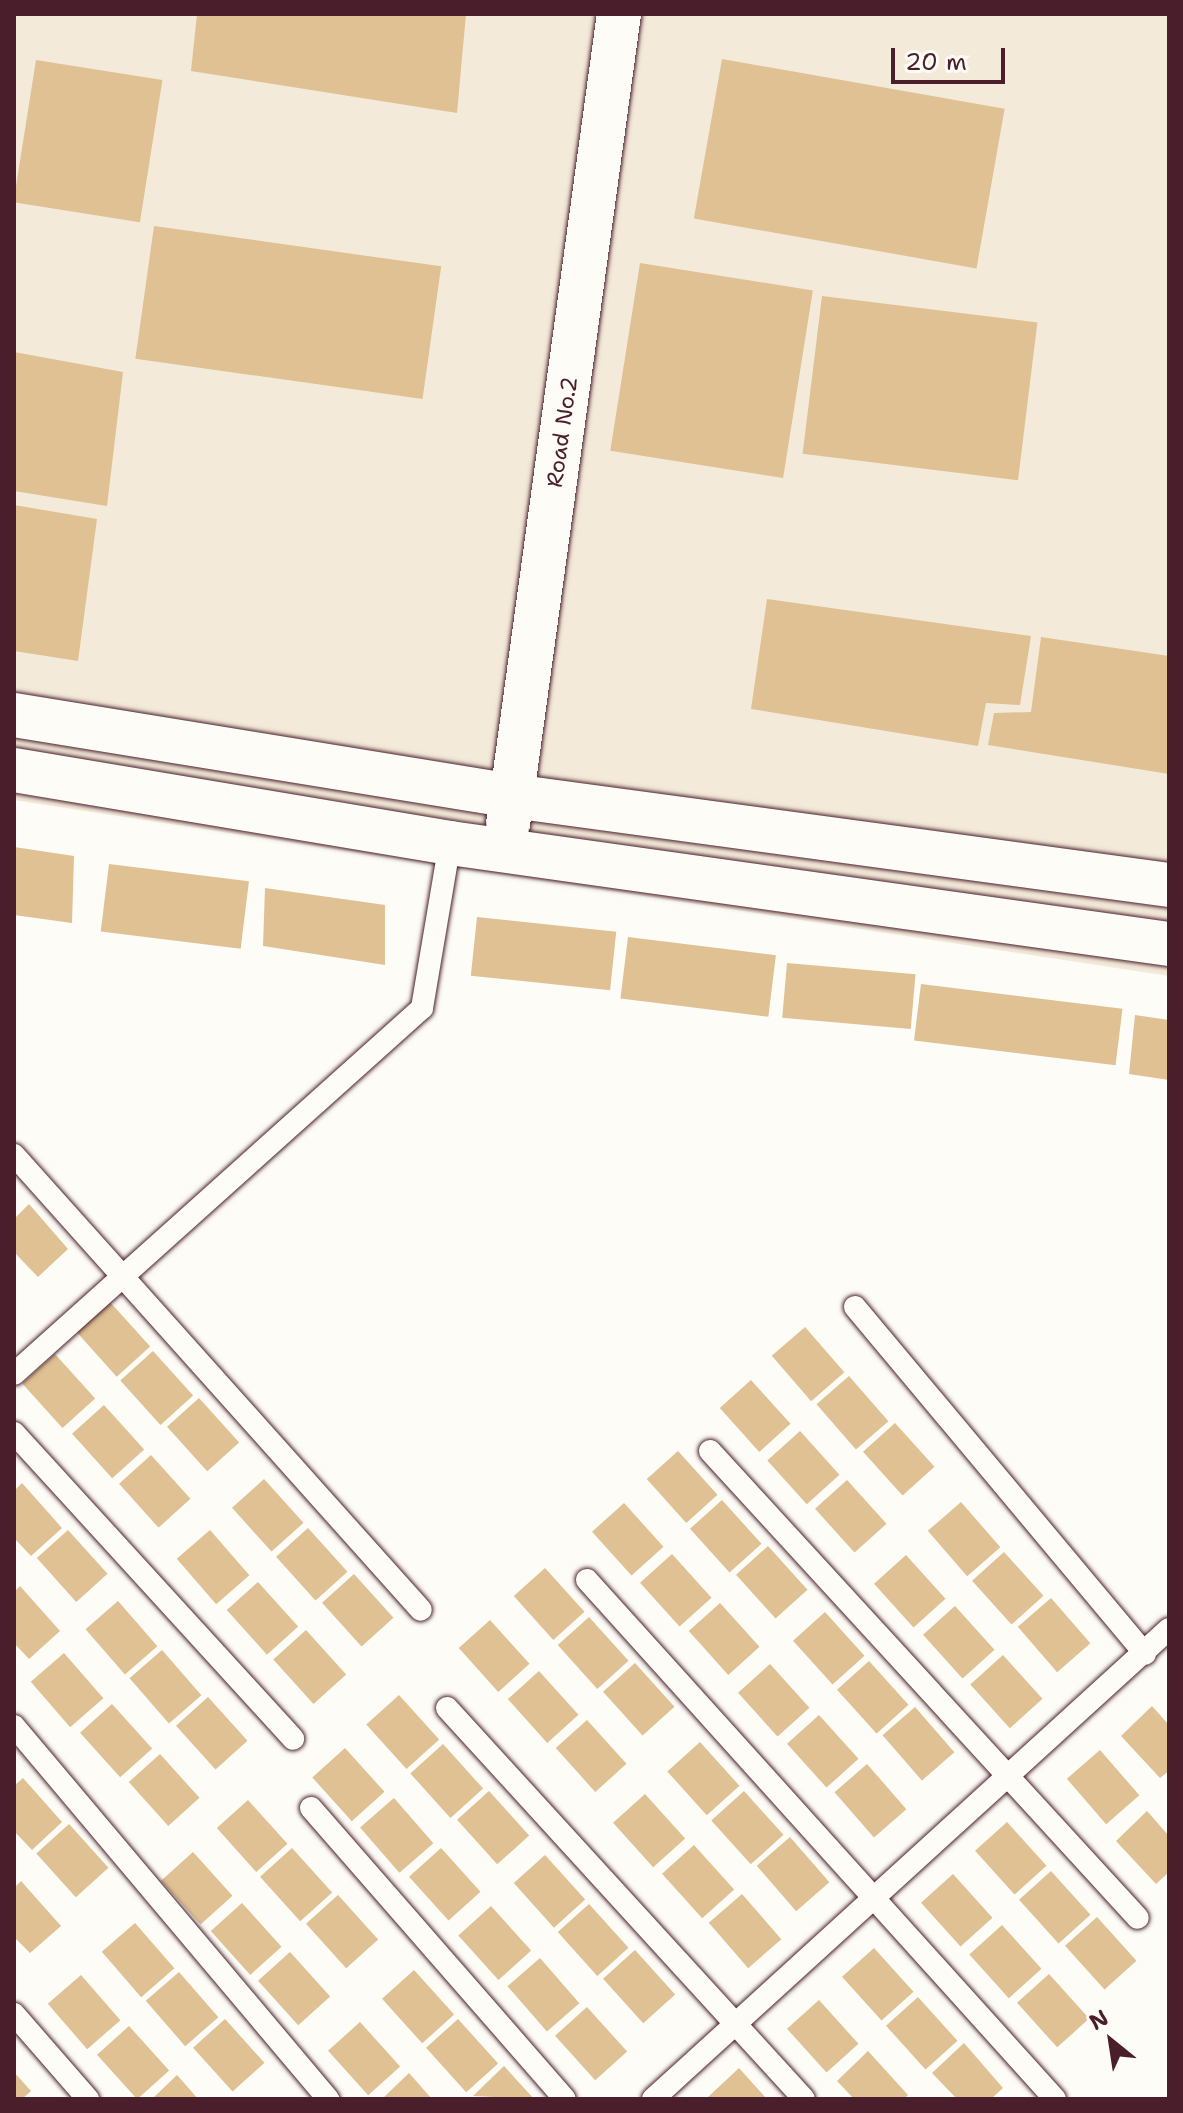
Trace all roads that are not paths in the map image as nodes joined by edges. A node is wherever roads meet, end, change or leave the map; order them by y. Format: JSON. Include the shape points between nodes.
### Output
{"nodes":[{"id":1,"x":619,"y":14,"type":"edge"},
{"id":2,"x":14,"y":715,"type":"edge"},
{"id":3,"x":14,"y":770,"type":"edge"},
{"id":4,"x":512,"y":796,"type":"junction"},
{"id":5,"x":450,"y":843,"type":"junction"},
{"id":6,"x":505,"y":850,"type":"junction"},
{"id":7,"x":1169,"y":885,"type":"edge"},
{"id":8,"x":1169,"y":944,"type":"edge"},
{"id":9,"x":14,"y":1155,"type":"edge"},
{"id":10,"x":124,"y":1275,"type":"junction"},
{"id":11,"x":855,"y":1307,"type":"dead end"},
{"id":12,"x":14,"y":1374,"type":"edge"},
{"id":13,"x":14,"y":1433,"type":"edge"},
{"id":14,"x":710,"y":1451,"type":"dead end"},
{"id":15,"x":587,"y":1580,"type":"dead end"},
{"id":16,"x":421,"y":1610,"type":"dead end"},
{"id":17,"x":1169,"y":1629,"type":"edge"},
{"id":18,"x":1145,"y":1654,"type":"junction"},
{"id":19,"x":447,"y":1708,"type":"dead end"},
{"id":20,"x":14,"y":1726,"type":"edge"},
{"id":21,"x":293,"y":1739,"type":"dead end"},
{"id":22,"x":1011,"y":1776,"type":"junction"},
{"id":23,"x":311,"y":1808,"type":"dead end"},
{"id":24,"x":874,"y":1899,"type":"junction"},
{"id":25,"x":1138,"y":1918,"type":"dead end"},
{"id":26,"x":14,"y":2014,"type":"edge"},
{"id":27,"x":738,"y":2025,"type":"junction"},
{"id":28,"x":88,"y":2099,"type":"edge"},
{"id":29,"x":328,"y":2099,"type":"edge"},
{"id":30,"x":565,"y":2099,"type":"edge"},
{"id":31,"x":653,"y":2099,"type":"edge"},
{"id":32,"x":804,"y":2099,"type":"edge"},
{"id":33,"x":1055,"y":2099,"type":"edge"}],
"edges":[{"from":1,"to":4,"type":"main road","name":"Road No.2"},
{"from":2,"to":4,"type":"main road"},
{"from":3,"to":5,"type":"main road"},
{"from":4,"to":6,"type":"main road","name":"Road No.2"},
{"from":4,"to":7,"type":"main road"},
{"from":5,"to":6,"type":"main road"},
{"from":5,"to":10,"type":"lane","via":[[422,1008]]},
{"from":6,"to":8,"type":"main road"},
{"from":9,"to":10,"type":"lane"},
{"from":10,"to":12,"type":"lane"},
{"from":10,"to":16,"type":"lane"},
{"from":11,"to":18,"type":"lane"},
{"from":13,"to":21,"type":"lane"},
{"from":14,"to":22,"type":"lane"},
{"from":15,"to":24,"type":"lane"},
{"from":17,"to":18,"type":"lane"},
{"from":18,"to":22,"type":"lane"},
{"from":19,"to":27,"type":"lane"},
{"from":20,"to":29,"type":"lane"},
{"from":22,"to":24,"type":"lane"},
{"from":22,"to":25,"type":"lane"},
{"from":23,"to":30,"type":"lane"},
{"from":24,"to":27,"type":"lane"},
{"from":24,"to":33,"type":"lane"},
{"from":26,"to":28,"type":"lane"},
{"from":27,"to":31,"type":"lane"},
{"from":27,"to":32,"type":"lane"}]}
